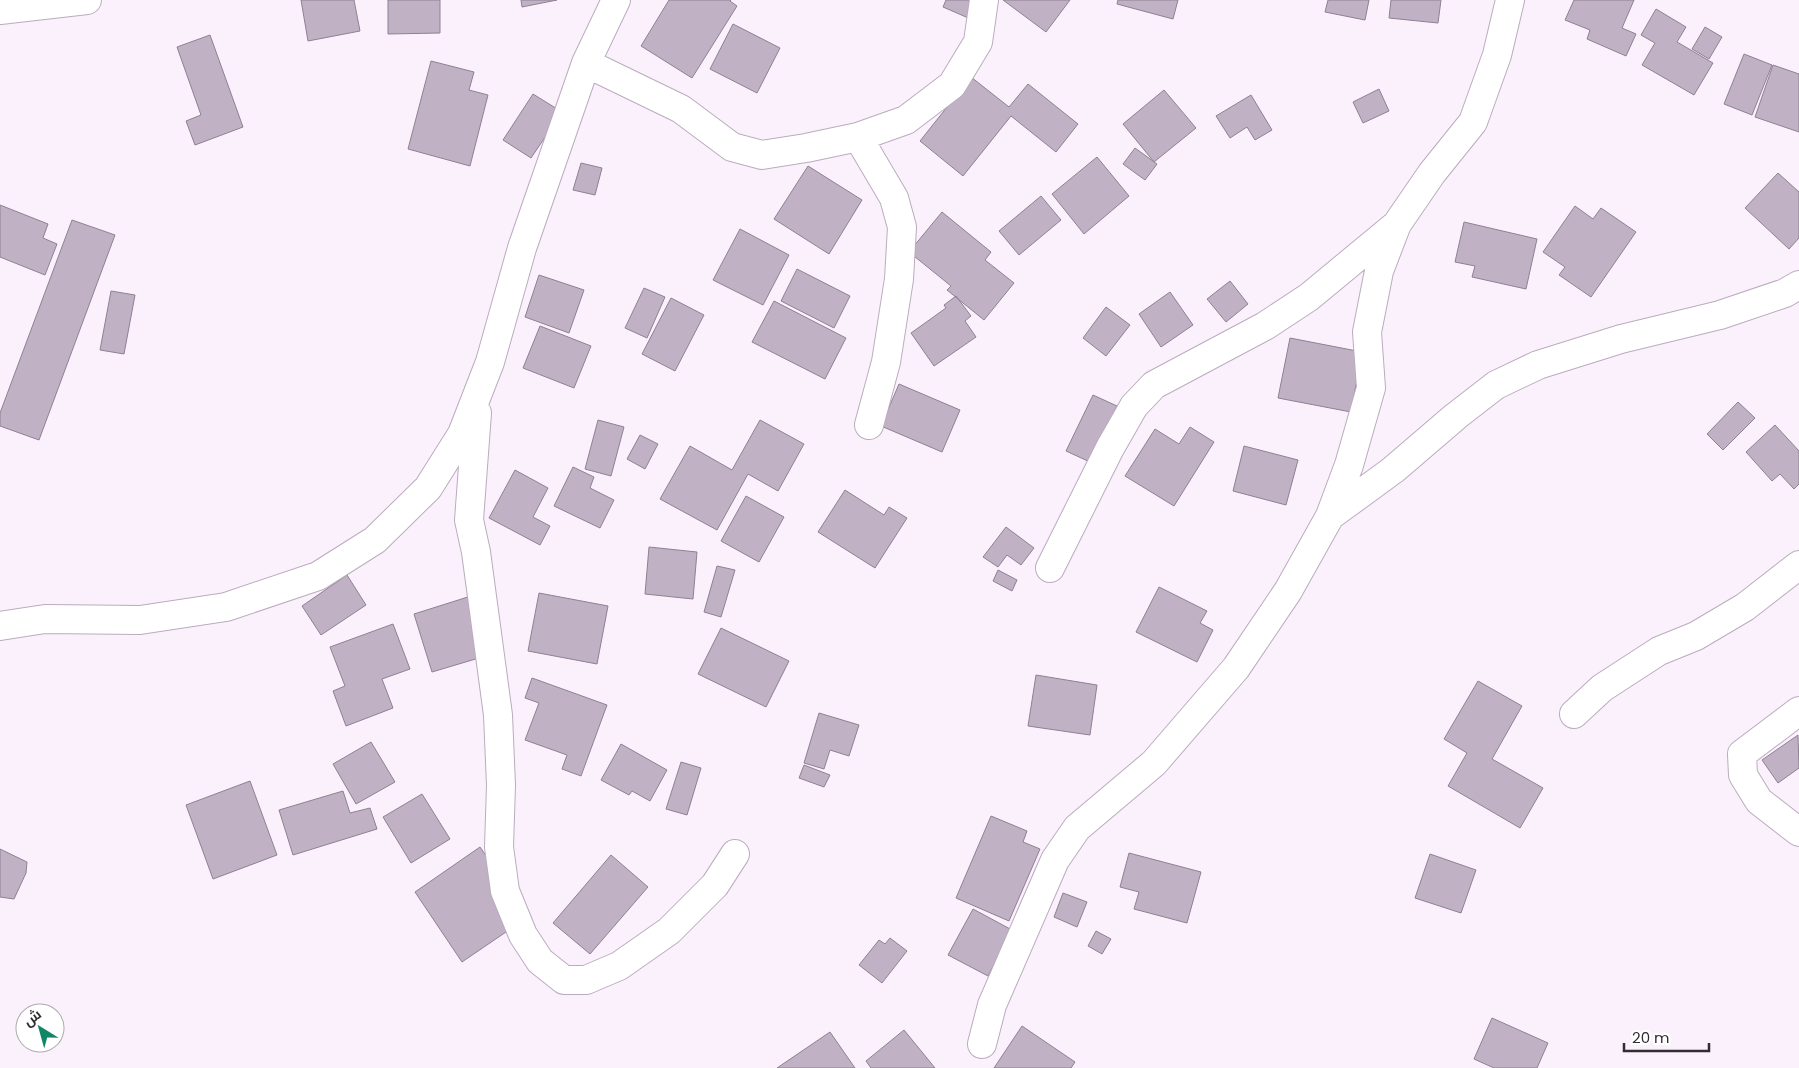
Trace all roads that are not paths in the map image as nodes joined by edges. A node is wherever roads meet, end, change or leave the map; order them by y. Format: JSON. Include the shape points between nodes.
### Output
{"nodes":[{"id":1,"x":87,"y":0,"type":"edge"},
{"id":2,"x":616,"y":0,"type":"edge"},
{"id":3,"x":984,"y":0,"type":"edge"},
{"id":4,"x":1510,"y":0,"type":"edge"},
{"id":5,"x":0,"y":10,"type":"edge"},
{"id":6,"x":586,"y":63,"type":"junction"},
{"id":7,"x":858,"y":137,"type":"junction"},
{"id":8,"x":1397,"y":224,"type":"junction"},
{"id":9,"x":1799,"y":285,"type":"edge"},
{"id":10,"x":479,"y":389,"type":"junction"},
{"id":11,"x":869,"y":425,"type":"dead end"},
{"id":12,"x":1330,"y":516,"type":"junction"},
{"id":13,"x":1799,"y":565,"type":"edge"},
{"id":14,"x":1050,"y":568,"type":"dead end"},
{"id":15,"x":0,"y":626,"type":"edge"},
{"id":16,"x":1799,"y":711,"type":"edge"},
{"id":17,"x":1574,"y":714,"type":"dead end"},
{"id":18,"x":1799,"y":832,"type":"edge"},
{"id":19,"x":735,"y":854,"type":"dead end"},
{"id":20,"x":982,"y":1044,"type":"dead end"}],
"edges":[{"from":1,"to":5,"type":"street"},
{"from":2,"to":6,"type":"street"},
{"from":3,"to":7,"type":"street","via":[[978,42],[952,85],[906,120]]},
{"from":4,"to":8,"type":"street","via":[[1497,55],[1473,122]]},
{"from":6,"to":7,"type":"street","via":[[681,109],[732,147],[762,155]]},
{"from":6,"to":10,"type":"street","via":[[522,248],[490,362]]},
{"from":7,"to":11,"type":"street","via":[[894,198],[902,227],[900,279],[886,362]]},
{"from":8,"to":12,"type":"street","via":[[1379,271],[1367,332],[1371,388],[1349,465]]},
{"from":8,"to":14,"type":"street","via":[[1309,297],[1265,326],[1154,385],[1134,406],[1110,448]]},
{"from":9,"to":12,"type":"street","via":[[1785,293],[1720,315],[1622,339],[1538,365],[1496,385],[1393,470]]},
{"from":10,"to":15,"type":"street","via":[[462,434],[428,488],[375,540],[318,576],[226,607],[140,620],[45,618]]},
{"from":10,"to":19,"type":"street","via":[[469,520],[498,715],[499,847],[505,890],[523,935],[540,961],[564,980],[586,980],[619,966],[669,931],[714,884]]},
{"from":12,"to":20,"type":"street","via":[[1288,591],[1236,668],[1154,763],[1077,828],[1055,860],[992,1005]]},
{"from":13,"to":17,"type":"street","via":[[1745,608],[1696,636],[1659,651],[1602,688]]},
{"from":16,"to":18,"type":"street","via":[[1742,754],[1743,775],[1759,801]]}]}
